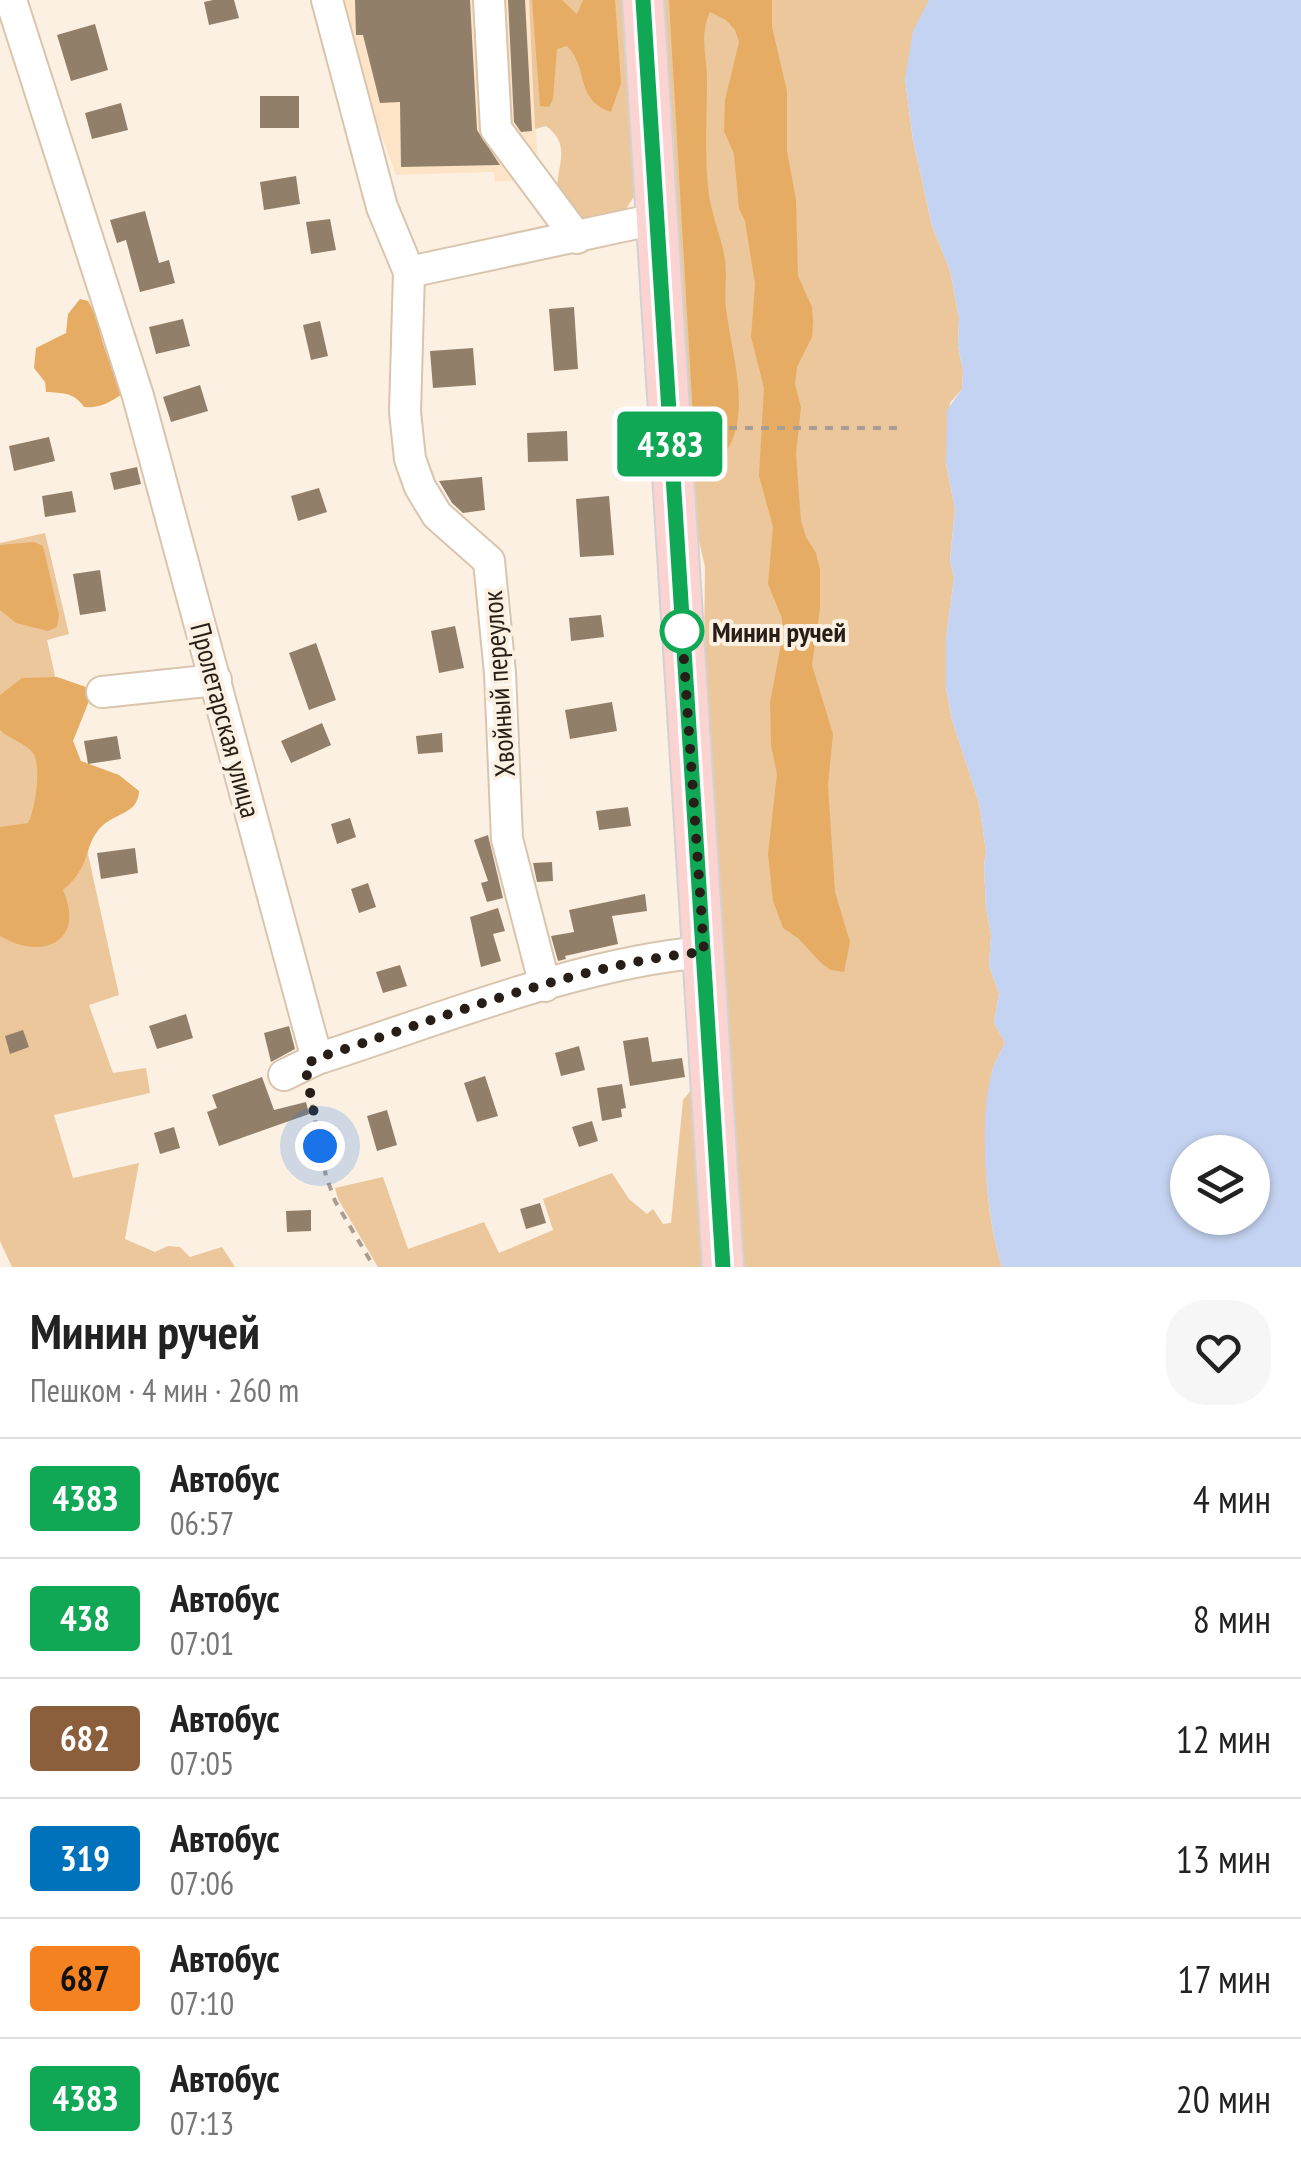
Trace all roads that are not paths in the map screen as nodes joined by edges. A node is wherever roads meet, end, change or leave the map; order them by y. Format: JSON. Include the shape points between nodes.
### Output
{"nodes":[{"id":1,"x":11,"y":0,"type":"edge"},
{"id":2,"x":326,"y":0,"type":"edge"},
{"id":3,"x":488,"y":0,"type":"edge"},
{"id":4,"x":643,"y":0,"type":"edge"},
{"id":5,"x":656,"y":219,"type":"junction"},
{"id":6,"x":577,"y":238,"type":"junction"},
{"id":7,"x":409,"y":272,"type":"junction"},
{"id":8,"x":216,"y":680,"type":"junction"},
{"id":9,"x":102,"y":692,"type":"dead end"},
{"id":10,"x":704,"y":952,"type":"junction"},
{"id":11,"x":545,"y":986,"type":"junction"},
{"id":12,"x":723,"y":1267,"type":"edge"}],
"edges":[{"from":1,"to":8,"type":"street","name":"Пролетарская улица","via":[[138,396]]},
{"from":2,"to":7,"type":"street","name":"Хвойный переулок","via":[[382,207]]},
{"from":3,"to":6,"type":"street","via":[[496,130]]},
{"from":4,"to":5,"type":"main road"},
{"from":5,"to":6,"type":"street"},
{"from":5,"to":10,"type":"main road"},
{"from":6,"to":7,"type":"street"},
{"from":7,"to":11,"type":"street","name":"Хвойный переулок","via":[[410,459],[437,515],[489,561],[507,839]]},
{"from":8,"to":9,"type":"street"},
{"from":8,"to":11,"type":"street","name":"Пролетарская улица","via":[[302,1066]]},
{"from":10,"to":11,"type":"street","via":[[664,955]]},
{"from":10,"to":12,"type":"main road"}]}
